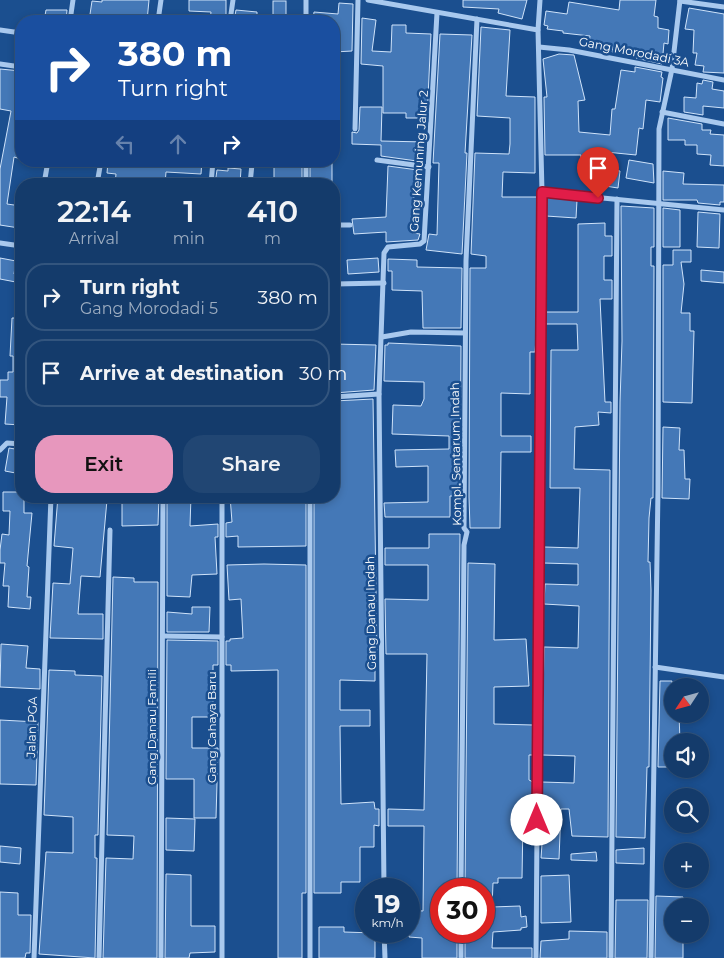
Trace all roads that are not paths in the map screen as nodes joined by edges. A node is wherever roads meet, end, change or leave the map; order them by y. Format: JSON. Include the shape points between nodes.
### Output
{"nodes":[{"id":1,"x":73,"y":0,"type":"edge"},
{"id":2,"x":161,"y":0,"type":"edge"},
{"id":3,"x":233,"y":0,"type":"edge"},
{"id":4,"x":306,"y":0,"type":"edge"},
{"id":5,"x":358,"y":0,"type":"edge"},
{"id":6,"x":368,"y":0,"type":"edge"},
{"id":7,"x":540,"y":0,"type":"edge"},
{"id":8,"x":680,"y":0,"type":"edge"},
{"id":9,"x":724,"y":7,"type":"edge"},
{"id":10,"x":437,"y":13,"type":"junction"},
{"id":11,"x":71,"y":15,"type":"edge"},
{"id":12,"x":159,"y":15,"type":"edge"},
{"id":13,"x":231,"y":15,"type":"edge"},
{"id":14,"x":306,"y":15,"type":"edge"},
{"id":15,"x":477,"y":20,"type":"junction"},
{"id":16,"x":0,"y":30,"type":"edge"},
{"id":17,"x":538,"y":30,"type":"junction"},
{"id":18,"x":15,"y":32,"type":"edge"},
{"id":19,"x":539,"y":47,"type":"junction"},
{"id":20,"x":0,"y":64,"type":"edge"},
{"id":21,"x":15,"y":66,"type":"edge"},
{"id":22,"x":672,"y":69,"type":"junction"},
{"id":23,"x":724,"y":80,"type":"edge"},
{"id":24,"x":662,"y":112,"type":"junction"},
{"id":25,"x":724,"y":124,"type":"edge"},
{"id":26,"x":355,"y":130,"type":"dead end"},
{"id":27,"x":376,"y":160,"type":"dead end"},
{"id":28,"x":429,"y":167,"type":"junction"},
{"id":29,"x":542,"y":192,"type":"junction"},
{"id":30,"x":617,"y":199,"type":"junction"},
{"id":31,"x":659,"y":204,"type":"junction"},
{"id":32,"x":724,"y":210,"type":"edge"},
{"id":33,"x":340,"y":225,"type":"edge"},
{"id":34,"x":350,"y":225,"type":"dead end"},
{"id":35,"x":0,"y":243,"type":"edge"},
{"id":36,"x":15,"y":245,"type":"edge"},
{"id":37,"x":384,"y":283,"type":"junction"},
{"id":38,"x":340,"y":284,"type":"edge"},
{"id":39,"x":465,"y":334,"type":"junction"},
{"id":40,"x":382,"y":337,"type":"junction"},
{"id":41,"x":379,"y":394,"type":"junction"},
{"id":42,"x":340,"y":397,"type":"edge"},
{"id":43,"x":15,"y":444,"type":"edge"},
{"id":44,"x":0,"y":450,"type":"edge"},
{"id":45,"x":51,"y":503,"type":"edge"},
{"id":46,"x":164,"y":503,"type":"edge"},
{"id":47,"x":222,"y":503,"type":"edge"},
{"id":48,"x":310,"y":503,"type":"edge"},
{"id":49,"x":110,"y":530,"type":"dead end"},
{"id":50,"x":163,"y":636,"type":"junction"},
{"id":51,"x":222,"y":637,"type":"junction"},
{"id":52,"x":655,"y":667,"type":"junction"},
{"id":53,"x":724,"y":677,"type":"edge"},
{"id":54,"x":384,"y":878,"type":"edge"},
{"id":55,"x":461,"y":878,"type":"edge"},
{"id":56,"x":384,"y":943,"type":"edge"},
{"id":57,"x":461,"y":943,"type":"edge"},
{"id":58,"x":34,"y":958,"type":"edge"},
{"id":59,"x":100,"y":958,"type":"edge"},
{"id":60,"x":161,"y":958,"type":"edge"},
{"id":61,"x":222,"y":958,"type":"edge"},
{"id":62,"x":310,"y":958,"type":"edge"},
{"id":63,"x":385,"y":958,"type":"edge"},
{"id":64,"x":461,"y":958,"type":"edge"},
{"id":65,"x":536,"y":958,"type":"edge"},
{"id":66,"x":611,"y":958,"type":"edge"},
{"id":67,"x":651,"y":958,"type":"edge"}],
"edges":[{"from":1,"to":11,"type":"street"},
{"from":2,"to":12,"type":"street"},
{"from":3,"to":13,"type":"street"},
{"from":4,"to":14,"type":"street"},
{"from":5,"to":26,"type":"street"},
{"from":6,"to":10,"type":"street"},
{"from":7,"to":17,"type":"street"},
{"from":8,"to":9,"type":"street"},
{"from":8,"to":22,"type":"street"},
{"from":10,"to":15,"type":"street"},
{"from":10,"to":28,"type":"street","name":"Gang Kemuning Jalur 2"},
{"from":15,"to":17,"type":"street"},
{"from":15,"to":39,"type":"street","name":"Kompl. Sentarum Indah"},
{"from":16,"to":18,"type":"street"},
{"from":17,"to":19,"type":"street"},
{"from":19,"to":22,"type":"street","name":"Gang Morodadi 3A"},
{"from":19,"to":29,"type":"street"},
{"from":20,"to":21,"type":"street"},
{"from":22,"to":23,"type":"street","name":"Gang Morodadi 3A"},
{"from":22,"to":24,"type":"street"},
{"from":24,"to":25,"type":"street"},
{"from":24,"to":31,"type":"street"},
{"from":27,"to":28,"type":"street"},
{"from":28,"to":37,"type":"street","name":"Gang Kemuning Jalur 2","via":[[424,241],[385,249]]},
{"from":29,"to":30,"type":"street"},
{"from":29,"to":65,"type":"street"},
{"from":30,"to":31,"type":"street"},
{"from":30,"to":66,"type":"street"},
{"from":31,"to":32,"type":"street"},
{"from":31,"to":52,"type":"street"},
{"from":33,"to":34,"type":"street"},
{"from":35,"to":36,"type":"street"},
{"from":37,"to":38,"type":"street"},
{"from":37,"to":40,"type":"street","name":"Gang Kemuning Jalur 2"},
{"from":39,"to":40,"type":"street","via":[[411,332]]},
{"from":39,"to":55,"type":"street","name":"Kompl. Sentarum Indah","via":[[464,528],[467,532],[464,545]]},
{"from":40,"to":41,"type":"street","name":"Gang Danau Indah"},
{"from":41,"to":42,"type":"street"},
{"from":41,"to":54,"type":"street","name":"Gang Danau Indah"},
{"from":43,"to":44,"type":"street","via":[[7,443]]},
{"from":45,"to":58,"type":"street","name":"Jalan PGA"},
{"from":46,"to":50,"type":"street","name":"Gang Danau Famili"},
{"from":47,"to":51,"type":"street","name":"Gang Cahaya Baru"},
{"from":48,"to":62,"type":"street"},
{"from":49,"to":59,"type":"street"},
{"from":50,"to":51,"type":"street"},
{"from":50,"to":60,"type":"street","name":"Gang Danau Famili"},
{"from":51,"to":61,"type":"street","name":"Gang Cahaya Baru"},
{"from":52,"to":53,"type":"street"},
{"from":52,"to":67,"type":"street"},
{"from":56,"to":63,"type":"street"},
{"from":57,"to":64,"type":"street"}]}
